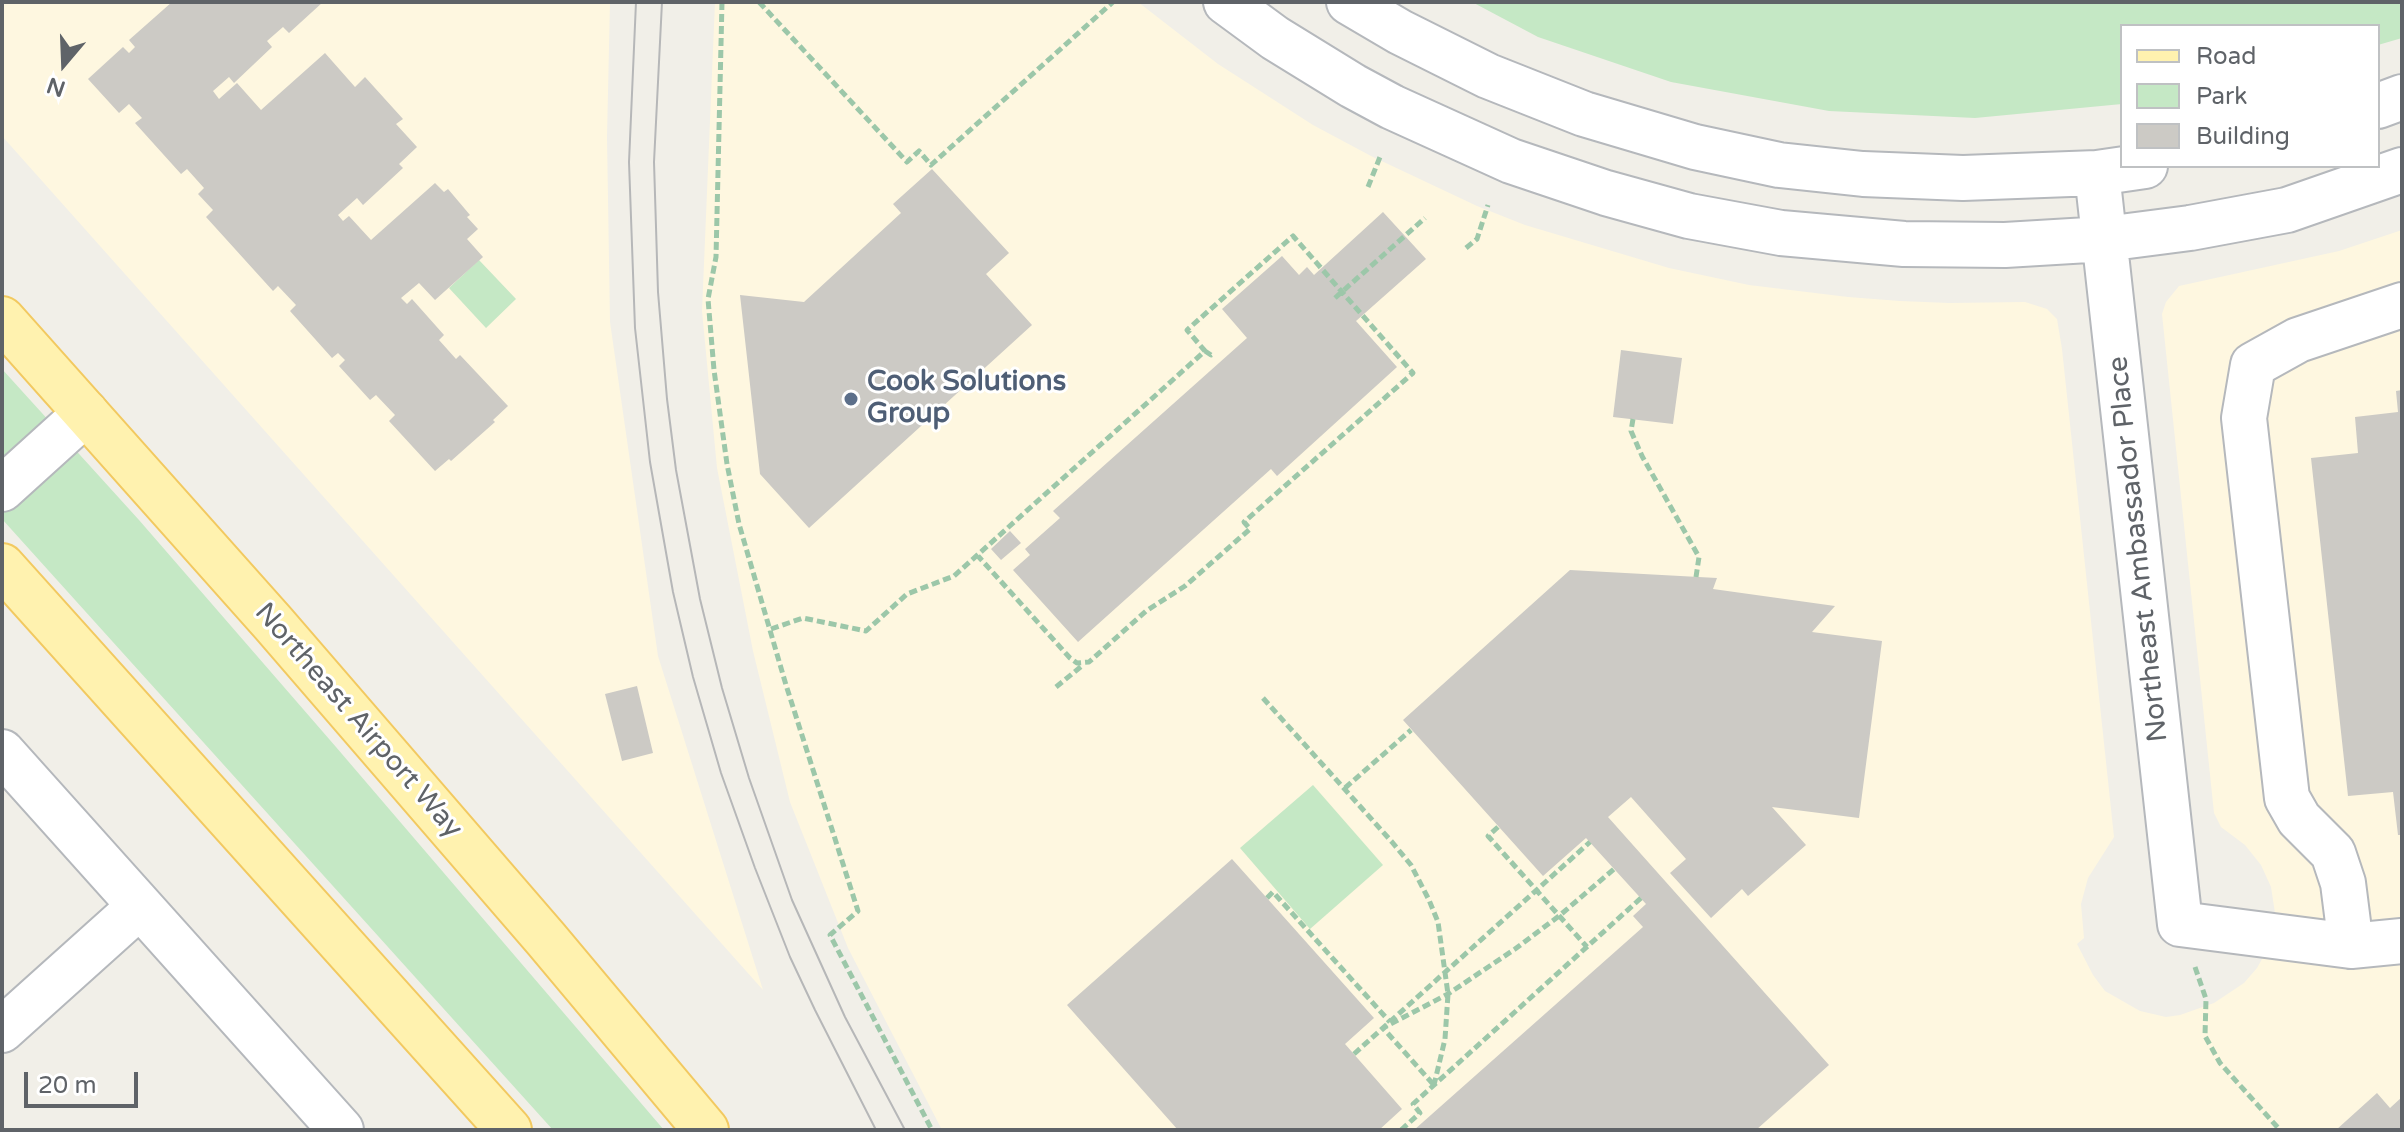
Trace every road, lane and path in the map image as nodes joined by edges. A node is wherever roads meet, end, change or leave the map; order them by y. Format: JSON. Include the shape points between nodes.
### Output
{"nodes":[{"id":1,"x":722,"y":2,"type":"edge"},
{"id":2,"x":759,"y":2,"type":"edge"},
{"id":3,"x":1113,"y":2,"type":"edge"},
{"id":4,"x":1226,"y":2,"type":"edge"},
{"id":5,"x":1349,"y":2,"type":"edge"},
{"id":6,"x":2402,"y":97,"type":"edge"},
{"id":7,"x":2380,"y":105,"type":"edge"},
{"id":8,"x":1380,"y":157,"type":"dead end"},
{"id":9,"x":2131,"y":168,"type":"edge"},
{"id":10,"x":2402,"y":170,"type":"edge"},
{"id":11,"x":2097,"y":173,"type":"junction"},
{"id":12,"x":1368,"y":187,"type":"dead end"},
{"id":13,"x":1488,"y":205,"type":"dead end"},
{"id":14,"x":1425,"y":218,"type":"dead end"},
{"id":15,"x":2105,"y":239,"type":"junction"},
{"id":16,"x":1466,"y":248,"type":"dead end"},
{"id":17,"x":1342,"y":292,"type":"junction"},
{"id":18,"x":1335,"y":298,"type":"dead end"},
{"id":19,"x":2402,"y":305,"type":"edge"},
{"id":20,"x":2,"y":319,"type":"edge"},
{"id":21,"x":1205,"y":351,"type":"junction"},
{"id":22,"x":1215,"y":353,"type":"dead end"},
{"id":23,"x":86,"y":413,"type":"junction"},
{"id":24,"x":1633,"y":419,"type":"dead end"},
{"id":25,"x":2,"y":489,"type":"edge"},
{"id":26,"x":978,"y":556,"type":"junction"},
{"id":27,"x":2,"y":566,"type":"edge"},
{"id":28,"x":1696,"y":577,"type":"dead end"},
{"id":29,"x":771,"y":629,"type":"junction"},
{"id":30,"x":1084,"y":664,"type":"junction"},
{"id":31,"x":1056,"y":687,"type":"dead end"},
{"id":32,"x":1263,"y":698,"type":"dead end"},
{"id":33,"x":1411,"y":730,"type":"dead end"},
{"id":34,"x":2,"y":752,"type":"edge"},
{"id":35,"x":1345,"y":788,"type":"junction"},
{"id":36,"x":1498,"y":827,"type":"dead end"},
{"id":37,"x":1590,"y":842,"type":"dead end"},
{"id":38,"x":1614,"y":869,"type":"dead end"},
{"id":39,"x":1537,"y":891,"type":"junction"},
{"id":40,"x":1267,"y":898,"type":"dead end"},
{"id":41,"x":1641,"y":898,"type":"dead end"},
{"id":42,"x":140,"y":906,"type":"junction"},
{"id":43,"x":1559,"y":916,"type":"junction"},
{"id":44,"x":2180,"y":924,"type":"junction"},
{"id":45,"x":2402,"y":941,"type":"edge"},
{"id":46,"x":2351,"y":946,"type":"junction"},
{"id":47,"x":1587,"y":947,"type":"junction"},
{"id":48,"x":1446,"y":972,"type":"junction"},
{"id":49,"x":1448,"y":994,"type":"junction"},
{"id":50,"x":1390,"y":1022,"type":"junction"},
{"id":51,"x":1383,"y":1028,"type":"junction"},
{"id":52,"x":2,"y":1030,"type":"edge"},
{"id":53,"x":1354,"y":1054,"type":"dead end"},
{"id":54,"x":1434,"y":1085,"type":"junction"},
{"id":55,"x":341,"y":1130,"type":"edge"},
{"id":56,"x":509,"y":1130,"type":"edge"},
{"id":57,"x":706,"y":1130,"type":"edge"},
{"id":58,"x":932,"y":1130,"type":"edge"},
{"id":59,"x":1401,"y":1130,"type":"edge"},
{"id":60,"x":2280,"y":1130,"type":"edge"}],
"edges":[{"from":1,"to":29,"type":"path","via":[[716,257],[708,299],[727,464]]},
{"from":2,"to":3,"type":"path","via":[[907,162],[919,151],[931,165]]},
{"from":4,"to":15,"type":"street","via":[[1353,86],[1432,126],[1511,161],[1689,216],[1781,233],[1904,244]]},
{"from":5,"to":11,"type":"street","via":[[1488,76],[1584,114],[1695,147],[1779,165],[1863,174],[1963,178]]},
{"from":6,"to":7,"type":"street"},
{"from":8,"to":12,"type":"path"},
{"from":9,"to":11,"type":"street"},
{"from":10,"to":15,"type":"street","via":[[2287,210]]},
{"from":11,"to":15,"type":"street","name":"Northeast Ambassador Place"},
{"from":13,"to":16,"type":"path","via":[[1477,239]]},
{"from":14,"to":17,"type":"path"},
{"from":15,"to":44,"type":"street","name":"Northeast Ambassador Place"},
{"from":17,"to":18,"type":"path"},
{"from":17,"to":21,"type":"path","via":[[1293,236],[1187,330]]},
{"from":17,"to":30,"type":"path","via":[[1413,373],[1244,522],[1250,529]]},
{"from":19,"to":46,"type":"street","via":[[2298,340],[2253,365],[2244,418],[2287,798],[2299,819],[2333,853],[2343,883]]},
{"from":20,"to":23,"type":"main road","name":"Northeast Airport Way"},
{"from":21,"to":22,"type":"path"},
{"from":21,"to":26,"type":"path"},
{"from":23,"to":25,"type":"street"},
{"from":23,"to":57,"type":"main road","name":"Northeast Airport Way","via":[[283,634]]},
{"from":24,"to":28,"type":"path","via":[[1631,431],[1642,456],[1699,557]]},
{"from":26,"to":29,"type":"path","via":[[954,576],[907,594],[866,631],[803,618]]},
{"from":26,"to":30,"type":"path","via":[[1070,658]]},
{"from":27,"to":56,"type":"main road"},
{"from":29,"to":58,"type":"path","via":[[858,911],[830,935]]},
{"from":30,"to":31,"type":"path"},
{"from":32,"to":35,"type":"path"},
{"from":33,"to":35,"type":"path"},
{"from":34,"to":42,"type":"street"},
{"from":35,"to":48,"type":"path","via":[[1417,877],[1438,922]]},
{"from":36,"to":39,"type":"path","via":[[1488,836]]},
{"from":37,"to":39,"type":"path"},
{"from":38,"to":43,"type":"path"},
{"from":39,"to":43,"type":"path"},
{"from":39,"to":48,"type":"path"},
{"from":40,"to":50,"type":"path","via":[[1273,892]]},
{"from":41,"to":47,"type":"path"},
{"from":42,"to":52,"type":"street"},
{"from":42,"to":55,"type":"street"},
{"from":43,"to":47,"type":"path"},
{"from":43,"to":49,"type":"path"},
{"from":44,"to":46,"type":"street"},
{"from":44,"to":60,"type":"path","via":[[2206,999],[2205,1036],[2220,1063]]},
{"from":45,"to":46,"type":"street"},
{"from":47,"to":54,"type":"path"},
{"from":48,"to":49,"type":"path"},
{"from":48,"to":50,"type":"path"},
{"from":49,"to":51,"type":"path"},
{"from":49,"to":54,"type":"path"},
{"from":50,"to":51,"type":"path"},
{"from":51,"to":53,"type":"path"},
{"from":51,"to":54,"type":"path"},
{"from":54,"to":59,"type":"path","via":[[1413,1104],[1420,1113]]}]}
